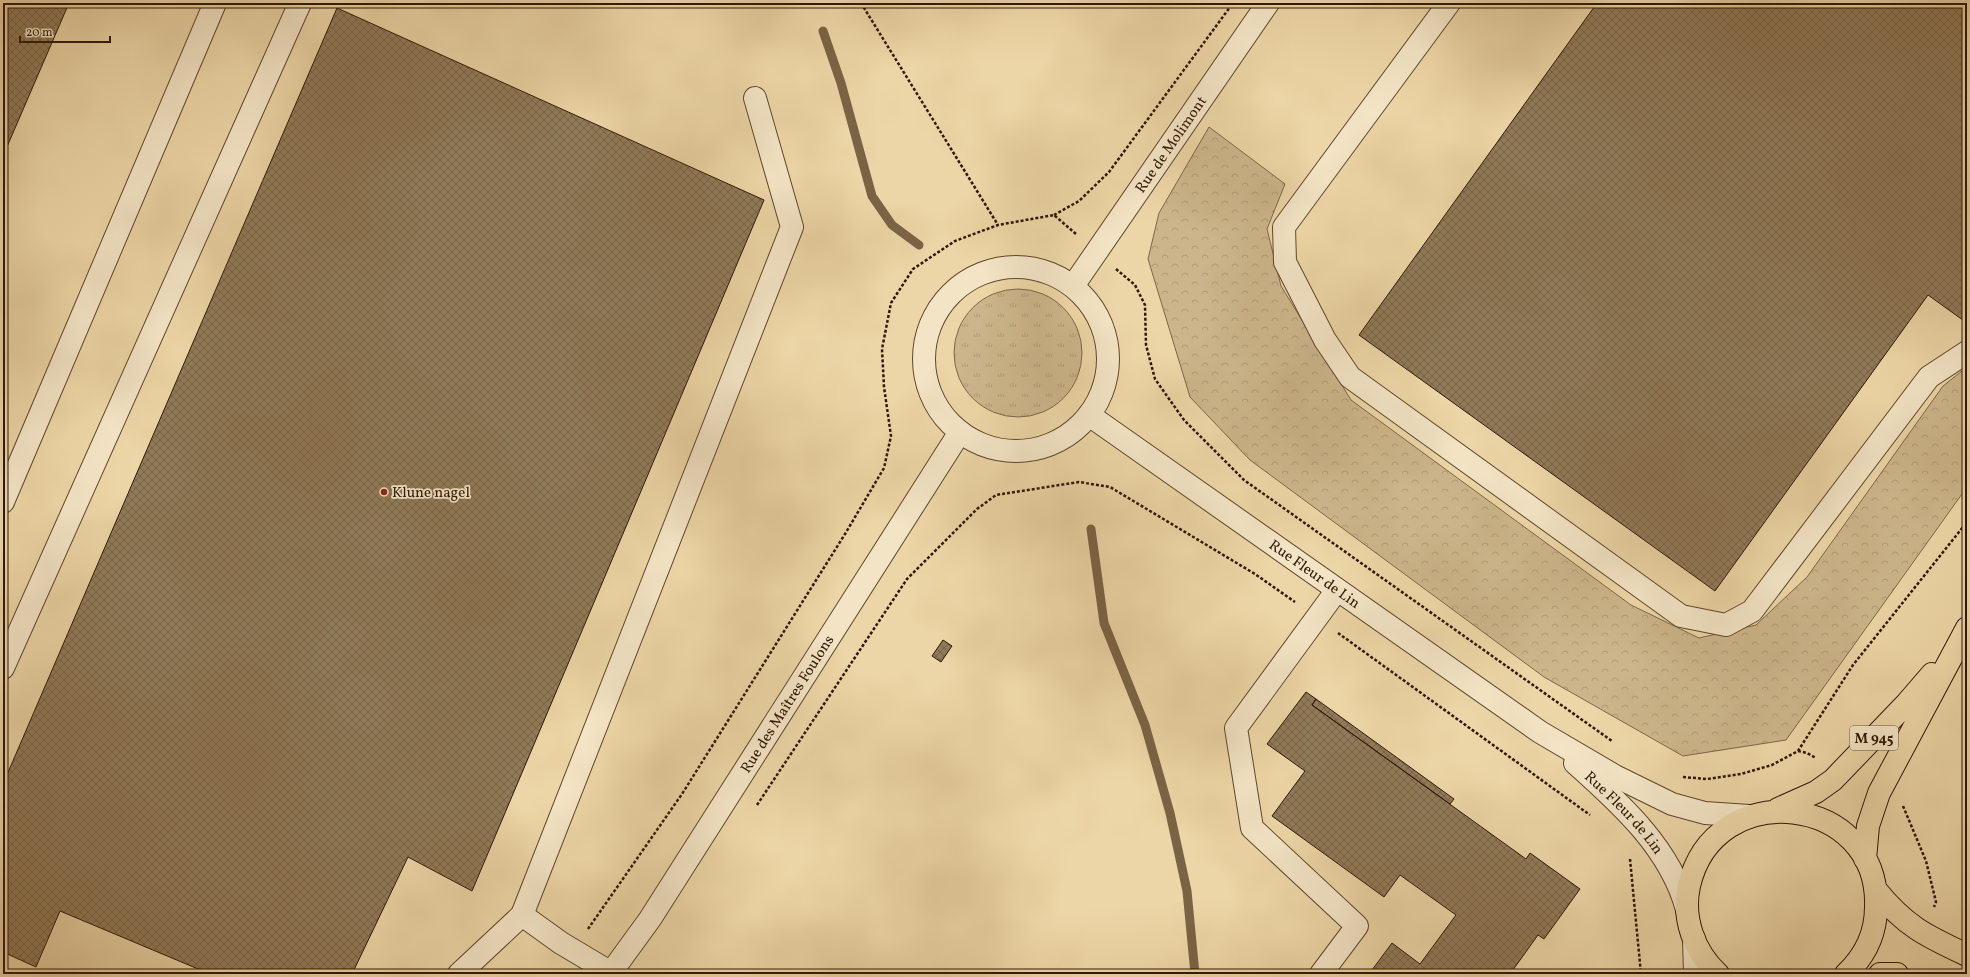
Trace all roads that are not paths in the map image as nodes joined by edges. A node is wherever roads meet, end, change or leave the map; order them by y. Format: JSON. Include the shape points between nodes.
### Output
{"nodes":[{"id":1,"x":215,"y":3,"type":"edge"},
{"id":2,"x":300,"y":3,"type":"edge"},
{"id":3,"x":1268,"y":3,"type":"edge"},
{"id":4,"x":1449,"y":3,"type":"edge"},
{"id":5,"x":755,"y":98,"type":"dead end"},
{"id":6,"x":1073,"y":286,"type":"junction"},
{"id":7,"x":1967,"y":352,"type":"edge"},
{"id":8,"x":1089,"y":416,"type":"junction"},
{"id":9,"x":960,"y":432,"type":"junction"},
{"id":10,"x":3,"y":502,"type":"edge"},
{"id":11,"x":1337,"y":590,"type":"junction"},
{"id":12,"x":1962,"y":635,"type":"edge"},
{"id":13,"x":3,"y":668,"type":"edge"},
{"id":14,"x":1540,"y":732,"type":"junction"},
{"id":15,"x":1772,"y":811,"type":"junction"},
{"id":16,"x":1749,"y":816,"type":"junction"},
{"id":17,"x":1865,"y":859,"type":"junction"},
{"id":18,"x":1876,"y":890,"type":"junction"},
{"id":19,"x":1687,"y":910,"type":"junction"},
{"id":20,"x":522,"y":915,"type":"junction"},
{"id":21,"x":1694,"y":939,"type":"junction"},
{"id":22,"x":1967,"y":955,"type":"edge"},
{"id":23,"x":459,"y":974,"type":"edge"},
{"id":24,"x":612,"y":974,"type":"edge"},
{"id":25,"x":1321,"y":974,"type":"edge"},
{"id":26,"x":1695,"y":974,"type":"edge"},
{"id":27,"x":1718,"y":974,"type":"edge"},
{"id":28,"x":1846,"y":974,"type":"edge"},
{"id":29,"x":1880,"y":974,"type":"edge"},
{"id":30,"x":1897,"y":974,"type":"edge"}],
"edges":[{"from":1,"to":10,"type":"street"},
{"from":2,"to":13,"type":"street"},
{"from":3,"to":6,"type":"street","name":"Rue de Molimont"},
{"from":4,"to":7,"type":"street","via":[[1284,227],[1285,262],[1325,340],[1350,376],[1681,616],[1726,625],[1752,611],[1930,376]]},
{"from":5,"to":20,"type":"street","via":[[792,227]]},
{"from":6,"to":8,"type":"street","via":[[1092,307],[1105,333],[1109,362],[1103,390]]},
{"from":6,"to":9,"type":"street","via":[[1044,271],[1012,267],[981,274],[954,291],[934,316],[925,347],[926,378],[938,408]]},
{"from":8,"to":9,"type":"street","via":[[1068,435],[1042,447],[1014,451],[985,446]]},
{"from":8,"to":11,"type":"street","name":"Rue Fleur de Lin"},
{"from":9,"to":24,"type":"street","name":"Rue des Maîtres Foulons","via":[[650,919]]},
{"from":11,"to":14,"type":"street","name":"Rue Fleur de Lin"},
{"from":11,"to":25,"type":"street","via":[[1236,728],[1252,828],[1357,926]]},
{"from":12,"to":15,"type":"main road","number":"M 945","via":[[1907,702],[1833,780],[1816,792]]},
{"from":12,"to":17,"type":"main road","number":"M 945","via":[[1879,793],[1868,826]]},
{"from":14,"to":16,"type":"street","name":"Rue Fleur de Lin","via":[[1616,776],[1672,804],[1699,812]]},
{"from":14,"to":19,"type":"street","name":"Rue Fleur de Lin","via":[[1596,782],[1654,842],[1677,880]]},
{"from":15,"to":16,"type":"main road"},
{"from":15,"to":17,"type":"main road","via":[[1800,812],[1826,821],[1848,837]]},
{"from":16,"to":19,"type":"main road","via":[[1723,831],[1703,853],[1690,880]]},
{"from":17,"to":18,"type":"main road"},
{"from":18,"to":22,"type":"main road","via":[[1897,915],[1925,935]]},
{"from":18,"to":28,"type":"main road","via":[[1876,912],[1872,933],[1863,953]]},
{"from":19,"to":21,"type":"main road"},
{"from":20,"to":23,"type":"street"},
{"from":20,"to":24,"type":"street"},
{"from":21,"to":26,"type":"street"},
{"from":21,"to":27,"type":"main road","via":[[1704,959]]},
{"from":29,"to":30,"type":"main road"}]}
